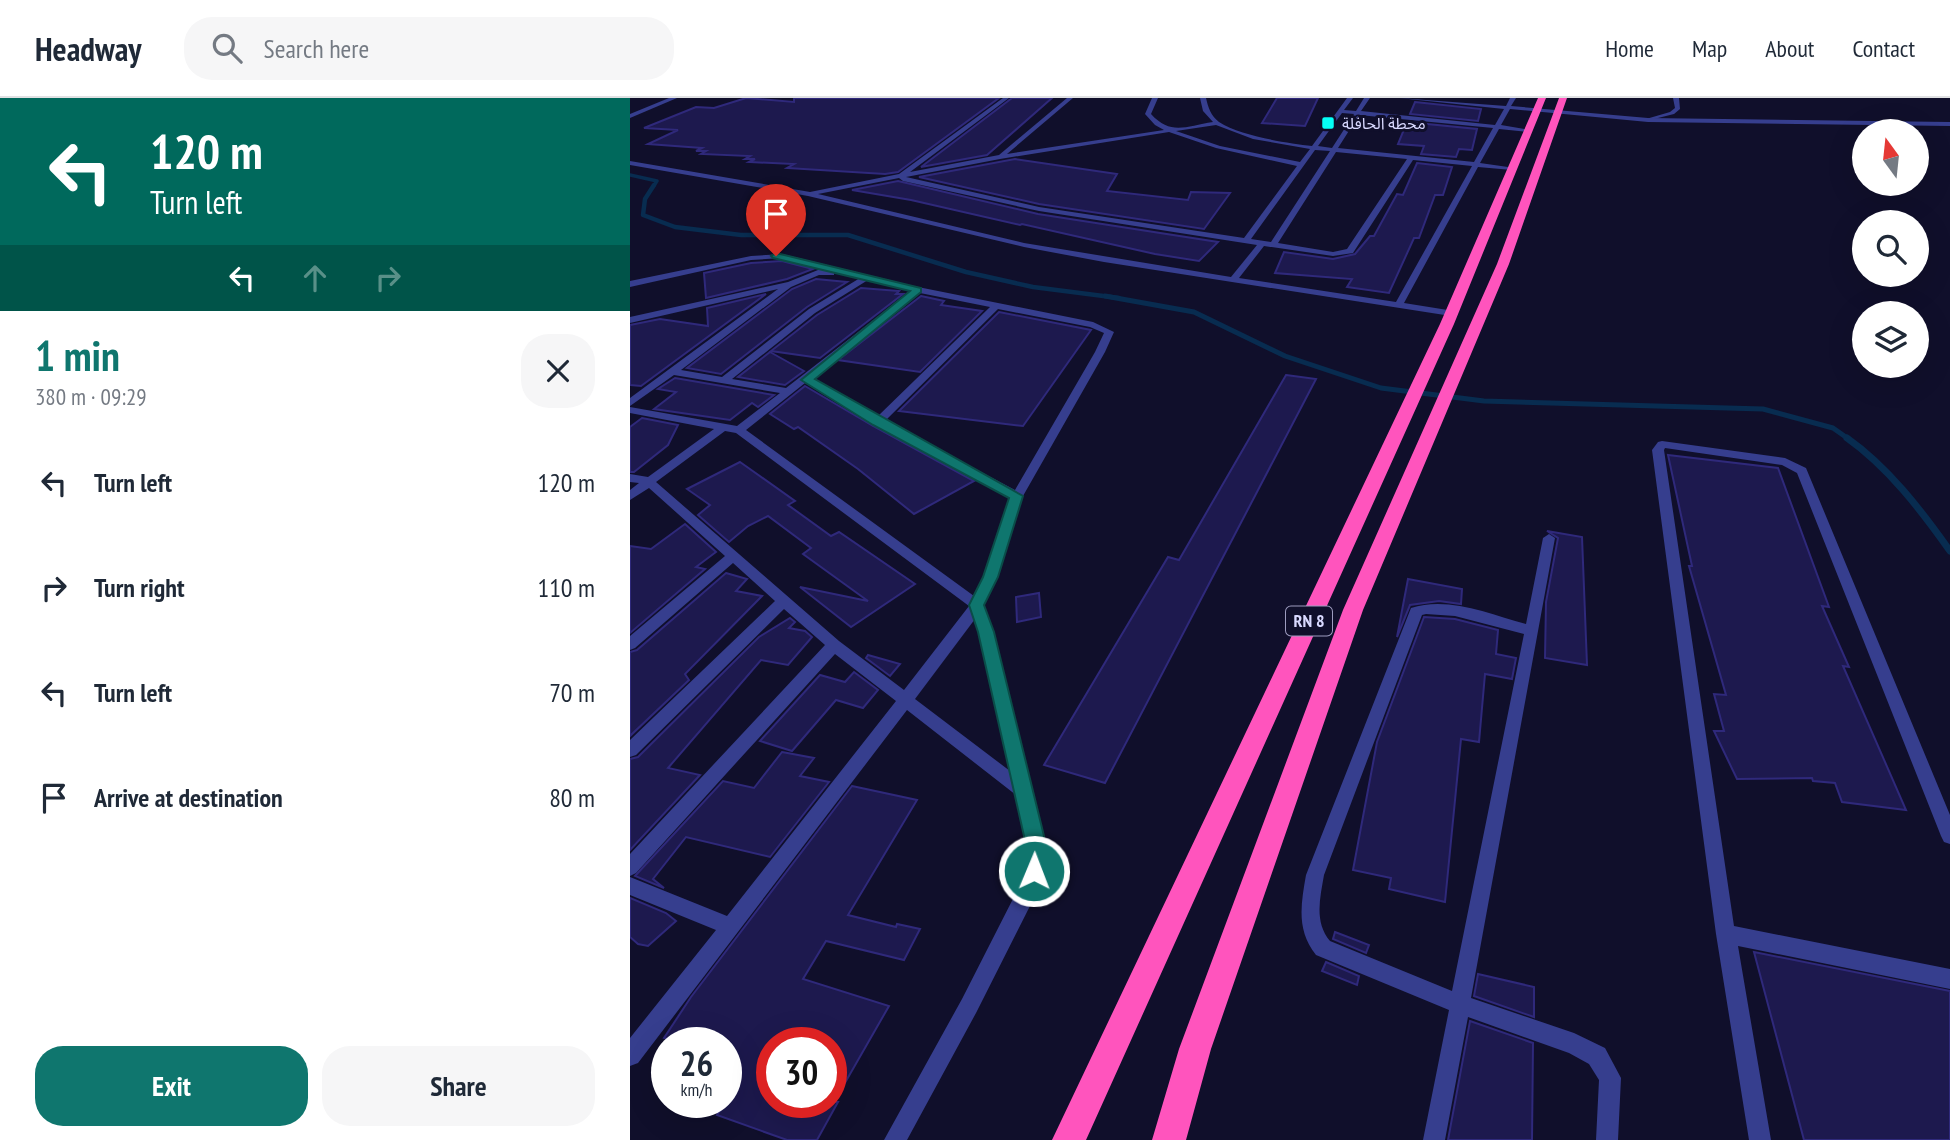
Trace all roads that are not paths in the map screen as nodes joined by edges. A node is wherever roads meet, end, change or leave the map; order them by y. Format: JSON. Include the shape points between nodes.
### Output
{"nodes":[{"id":1,"x":659,"y":98,"type":"edge"},
{"id":2,"x":1006,"y":98,"type":"edge"},
{"id":3,"x":1070,"y":98,"type":"edge"},
{"id":4,"x":1155,"y":98,"type":"edge"},
{"id":5,"x":1203,"y":98,"type":"edge"},
{"id":6,"x":1350,"y":98,"type":"edge"},
{"id":7,"x":1367,"y":98,"type":"edge"},
{"id":8,"x":1402,"y":98,"type":"edge"},
{"id":9,"x":1513,"y":98,"type":"edge"},
{"id":10,"x":1676,"y":98,"type":"edge"},
{"id":11,"x":673,"y":99,"type":"edge"},
{"id":12,"x":1508,"y":107,"type":"junction"},
{"id":13,"x":1545,"y":110,"type":"edge"},
{"id":14,"x":1340,"y":111,"type":"junction"},
{"id":15,"x":1357,"y":113,"type":"junction"},
{"id":16,"x":630,"y":116,"type":"edge"},
{"id":17,"x":1648,"y":120,"type":"junction"},
{"id":18,"x":1217,"y":123,"type":"junction"},
{"id":19,"x":1950,"y":124,"type":"edge"},
{"id":20,"x":1497,"y":127,"type":"junction"},
{"id":21,"x":1164,"y":130,"type":"junction"},
{"id":22,"x":1315,"y":147,"type":"junction"},
{"id":23,"x":1332,"y":152,"type":"junction"},
{"id":24,"x":1000,"y":157,"type":"junction"},
{"id":25,"x":1410,"y":160,"type":"junction"},
{"id":26,"x":630,"y":163,"type":"edge"},
{"id":27,"x":1303,"y":165,"type":"junction"},
{"id":28,"x":1474,"y":167,"type":"junction"},
{"id":29,"x":1511,"y":171,"type":"junction"},
{"id":30,"x":902,"y":175,"type":"junction"},
{"id":31,"x":808,"y":194,"type":"junction"},
{"id":32,"x":1245,"y":242,"type":"junction"},
{"id":33,"x":1262,"y":243,"type":"junction"},
{"id":34,"x":1273,"y":245,"type":"junction"},
{"id":35,"x":860,"y":277,"type":"junction"},
{"id":36,"x":1234,"y":279,"type":"junction"},
{"id":37,"x":630,"y":284,"type":"edge"},
{"id":38,"x":791,"y":284,"type":"junction"},
{"id":39,"x":918,"y":290,"type":"junction"},
{"id":40,"x":1398,"y":306,"type":"junction"},
{"id":41,"x":995,"y":307,"type":"junction"},
{"id":42,"x":1451,"y":313,"type":"junction"},
{"id":43,"x":630,"y":320,"type":"edge"},
{"id":44,"x":674,"y":372,"type":"junction"},
{"id":45,"x":725,"y":380,"type":"junction"},
{"id":46,"x":807,"y":380,"type":"junction"},
{"id":47,"x":790,"y":392,"type":"junction"},
{"id":48,"x":630,"y":403,"type":"edge"},
{"id":49,"x":630,"y":410,"type":"edge"},
{"id":50,"x":878,"y":422,"type":"junction"},
{"id":51,"x":731,"y":429,"type":"junction"},
{"id":52,"x":630,"y":478,"type":"edge"},
{"id":53,"x":648,"y":481,"type":"junction"},
{"id":54,"x":630,"y":496,"type":"edge"},
{"id":55,"x":1017,"y":496,"type":"junction"},
{"id":56,"x":1549,"y":538,"type":"dead end"},
{"id":57,"x":734,"y":555,"type":"junction"},
{"id":58,"x":783,"y":602,"type":"junction"},
{"id":59,"x":976,"y":605,"type":"junction"},
{"id":60,"x":1532,"y":631,"type":"junction"},
{"id":61,"x":630,"y":644,"type":"edge"},
{"id":62,"x":834,"y":645,"type":"junction"},
{"id":63,"x":905,"y":699,"type":"junction"},
{"id":64,"x":630,"y":750,"type":"edge"},
{"id":65,"x":1023,"y":791,"type":"junction"},
{"id":66,"x":1950,"y":836,"type":"edge"},
{"id":67,"x":630,"y":867,"type":"edge"},
{"id":68,"x":630,"y":886,"type":"edge"},
{"id":69,"x":729,"y":926,"type":"junction"},
{"id":70,"x":1726,"y":934,"type":"junction"},
{"id":71,"x":1950,"y":979,"type":"edge"},
{"id":72,"x":1462,"y":1004,"type":"junction"},
{"id":73,"x":630,"y":1055,"type":"edge"},
{"id":74,"x":895,"y":1140,"type":"edge"},
{"id":75,"x":1069,"y":1140,"type":"edge"},
{"id":76,"x":1168,"y":1140,"type":"edge"},
{"id":77,"x":1434,"y":1140,"type":"edge"},
{"id":78,"x":1608,"y":1140,"type":"edge"},
{"id":79,"x":1760,"y":1140,"type":"edge"}],
"edges":[{"from":1,"to":11,"type":"street"},
{"from":2,"to":30,"type":"street"},
{"from":3,"to":24,"type":"street"},
{"from":4,"to":21,"type":"street","via":[[1148,114]]},
{"from":5,"to":18,"type":"street","via":[[1206,111]]},
{"from":6,"to":14,"type":"street"},
{"from":7,"to":15,"type":"street"},
{"from":8,"to":12,"type":"street"},
{"from":9,"to":12,"type":"street"},
{"from":10,"to":17,"type":"street","via":[[1678,108],[1672,113]]},
{"from":11,"to":16,"type":"street"},
{"from":12,"to":13,"type":"street"},
{"from":12,"to":20,"type":"street"},
{"from":13,"to":17,"type":"street"},
{"from":13,"to":20,"type":"street"},
{"from":13,"to":29,"type":"highway","number":"RN 8"},
{"from":13,"to":76,"type":"highway","number":"RN 8","via":[[1503,264],[1353,610],[1195,1049]]},
{"from":14,"to":15,"type":"street"},
{"from":14,"to":22,"type":"street"},
{"from":15,"to":20,"type":"street"},
{"from":15,"to":23,"type":"street"},
{"from":17,"to":19,"type":"street"},
{"from":18,"to":21,"type":"street"},
{"from":18,"to":22,"type":"street","via":[[1255,138]]},
{"from":20,"to":28,"type":"street"},
{"from":21,"to":24,"type":"street"},
{"from":21,"to":27,"type":"street"},
{"from":22,"to":23,"type":"street"},
{"from":22,"to":27,"type":"street"},
{"from":23,"to":25,"type":"street"},
{"from":23,"to":34,"type":"street"},
{"from":24,"to":30,"type":"street"},
{"from":25,"to":28,"type":"street"},
{"from":25,"to":34,"type":"street","via":[[1350,251],[1333,254]]},
{"from":26,"to":31,"type":"street"},
{"from":27,"to":32,"type":"street"},
{"from":28,"to":29,"type":"street"},
{"from":28,"to":40,"type":"street"},
{"from":29,"to":42,"type":"highway","number":"RN 8"},
{"from":30,"to":31,"type":"street"},
{"from":30,"to":32,"type":"street","via":[[905,181],[1039,209]]},
{"from":31,"to":36,"type":"street","via":[[1024,245]]},
{"from":32,"to":33,"type":"street"},
{"from":33,"to":34,"type":"street"},
{"from":33,"to":36,"type":"street"},
{"from":35,"to":37,"type":"street","via":[[771,256]]},
{"from":35,"to":38,"type":"street","via":[[818,272]]},
{"from":35,"to":39,"type":"street"},
{"from":35,"to":45,"type":"street"},
{"from":36,"to":40,"type":"street"},
{"from":38,"to":43,"type":"street"},
{"from":38,"to":44,"type":"street"},
{"from":39,"to":41,"type":"street"},
{"from":39,"to":46,"type":"street"},
{"from":40,"to":42,"type":"street"},
{"from":41,"to":50,"type":"street"},
{"from":41,"to":55,"type":"street","via":[[1109,332]]},
{"from":42,"to":75,"type":"highway","number":"RN 8"},
{"from":44,"to":45,"type":"street"},
{"from":44,"to":48,"type":"street"},
{"from":45,"to":47,"type":"street"},
{"from":46,"to":47,"type":"street"},
{"from":46,"to":50,"type":"street"},
{"from":47,"to":51,"type":"street"},
{"from":49,"to":51,"type":"street"},
{"from":50,"to":55,"type":"street"},
{"from":51,"to":53,"type":"street"},
{"from":51,"to":59,"type":"street"},
{"from":52,"to":53,"type":"street"},
{"from":53,"to":54,"type":"street"},
{"from":53,"to":57,"type":"street"},
{"from":55,"to":59,"type":"street"},
{"from":56,"to":60,"type":"street"},
{"from":57,"to":58,"type":"street"},
{"from":57,"to":61,"type":"street"},
{"from":58,"to":62,"type":"street"},
{"from":58,"to":64,"type":"street"},
{"from":59,"to":63,"type":"street"},
{"from":59,"to":65,"type":"street"},
{"from":60,"to":72,"type":"street"},
{"from":60,"to":72,"type":"street","via":[[1445,609],[1427,607],[1416,612],[1315,875],[1311,896],[1310,926],[1323,948]]},
{"from":62,"to":63,"type":"street"},
{"from":62,"to":67,"type":"street"},
{"from":63,"to":65,"type":"street"},
{"from":63,"to":69,"type":"street"},
{"from":65,"to":74,"type":"street","via":[[1034,836],[1034,871],[1027,891]]},
{"from":66,"to":70,"type":"street","via":[[1802,471],[1785,462],[1662,444],[1658,450]]},
{"from":68,"to":69,"type":"street"},
{"from":69,"to":73,"type":"street"},
{"from":70,"to":71,"type":"street"},
{"from":70,"to":79,"type":"street"},
{"from":72,"to":77,"type":"street"},
{"from":72,"to":78,"type":"street","via":[[1597,1056],[1610,1077]]}]}
